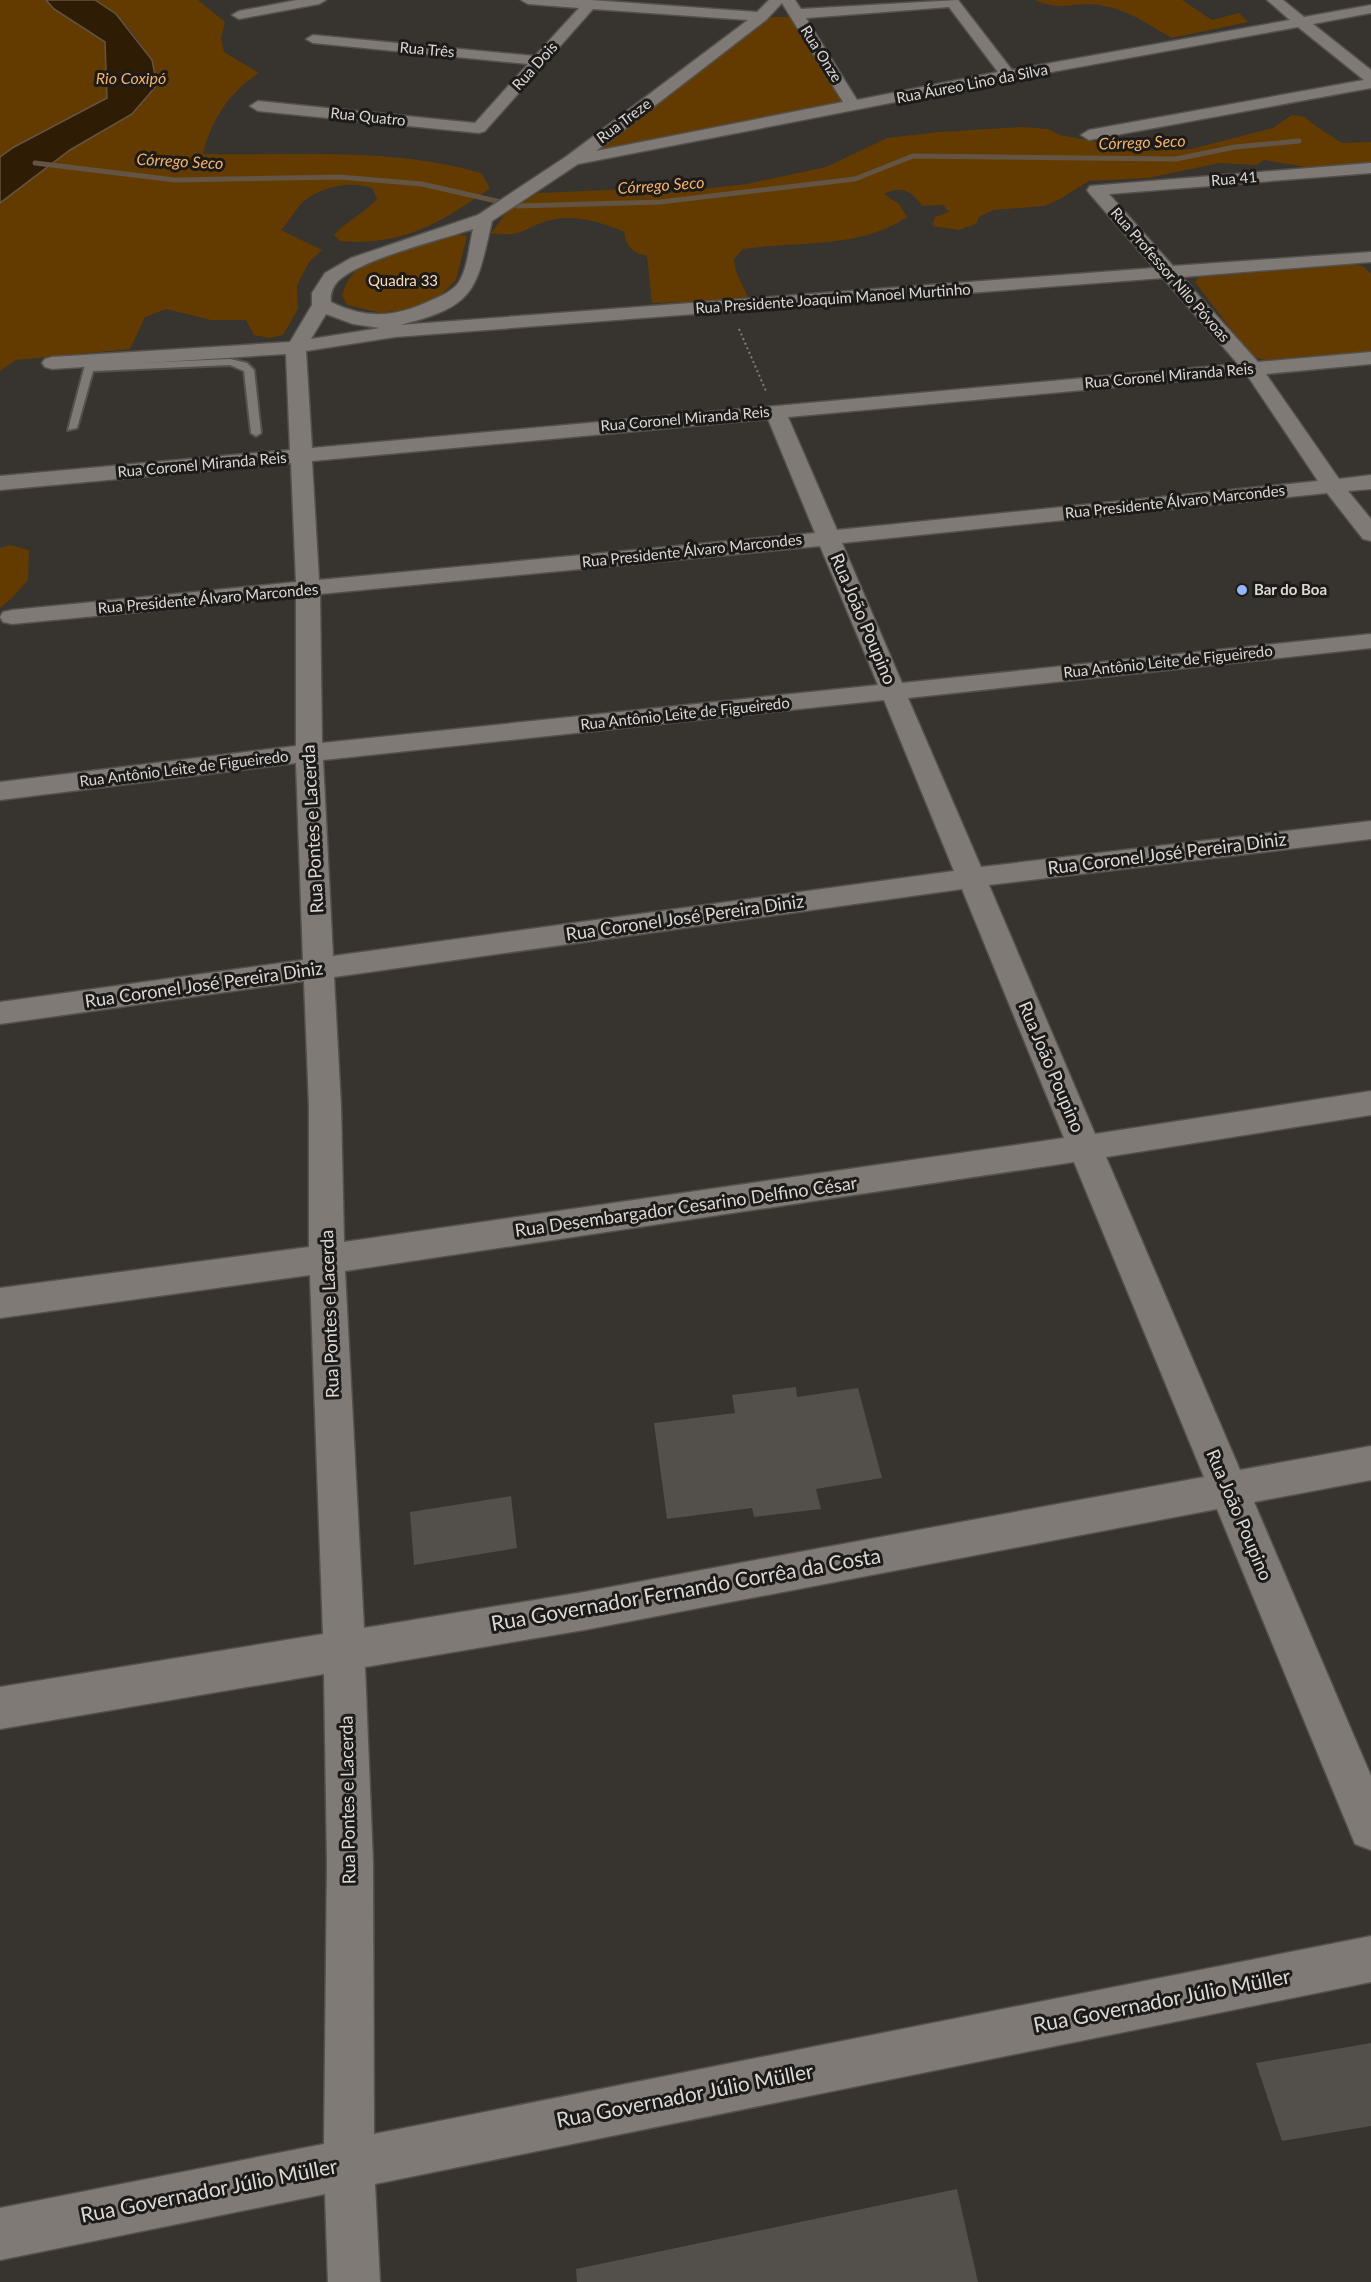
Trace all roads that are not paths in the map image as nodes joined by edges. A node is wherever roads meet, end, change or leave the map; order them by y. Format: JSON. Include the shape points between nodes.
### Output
{"nodes":[{"id":1,"x":320,"y":0,"type":"edge"},
{"id":2,"x":528,"y":0,"type":"edge"},
{"id":3,"x":777,"y":0,"type":"edge"},
{"id":4,"x":788,"y":0,"type":"edge"},
{"id":5,"x":1274,"y":0,"type":"edge"},
{"id":6,"x":952,"y":1,"type":"edge"},
{"id":7,"x":590,"y":4,"type":"junction"},
{"id":8,"x":1371,"y":9,"type":"edge"},
{"id":9,"x":796,"y":14,"type":"junction"},
{"id":10,"x":239,"y":15,"type":"dead end"},
{"id":11,"x":761,"y":17,"type":"junction"},
{"id":12,"x":1303,"y":22,"type":"junction"},
{"id":13,"x":313,"y":39,"type":"dead end"},
{"id":14,"x":540,"y":61,"type":"junction"},
{"id":15,"x":1008,"y":75,"type":"junction"},
{"id":16,"x":1371,"y":80,"type":"edge"},
{"id":17,"x":258,"y":106,"type":"dead end"},
{"id":18,"x":854,"y":107,"type":"junction"},
{"id":19,"x":479,"y":128,"type":"joint"},
{"id":20,"x":1089,"y":135,"type":"dead end"},
{"id":21,"x":573,"y":160,"type":"junction"},
{"id":22,"x":1371,"y":168,"type":"edge"},
{"id":23,"x":1096,"y":190,"type":"joint"},
{"id":24,"x":487,"y":217,"type":"junction"},
{"id":25,"x":1370,"y":259,"type":"edge"},
{"id":26,"x":1169,"y":274,"type":"junction"},
{"id":27,"x":322,"y":305,"type":"junction"},
{"id":28,"x":395,"y":326,"type":"junction"},
{"id":29,"x":296,"y":347,"type":"junction"},
{"id":30,"x":1371,"y":358,"type":"edge"},
{"id":31,"x":52,"y":363,"type":"dead end"},
{"id":32,"x":90,"y":364,"type":"junction"},
{"id":33,"x":1252,"y":368,"type":"junction"},
{"id":34,"x":775,"y":411,"type":"junction"},
{"id":35,"x":72,"y":428,"type":"dead end"},
{"id":36,"x":256,"y":433,"type":"dead end"},
{"id":37,"x":303,"y":455,"type":"junction"},
{"id":38,"x":1371,"y":482,"type":"edge"},
{"id":39,"x":0,"y":483,"type":"edge"},
{"id":40,"x":1333,"y":486,"type":"junction"},
{"id":41,"x":1371,"y":534,"type":"edge"},
{"id":42,"x":829,"y":538,"type":"junction"},
{"id":43,"x":308,"y":589,"type":"junction"},
{"id":44,"x":12,"y":617,"type":"dead end"},
{"id":45,"x":1371,"y":641,"type":"edge"},
{"id":46,"x":893,"y":692,"type":"junction"},
{"id":47,"x":309,"y":753,"type":"junction"},
{"id":48,"x":0,"y":791,"type":"edge"},
{"id":49,"x":1371,"y":830,"type":"edge"},
{"id":50,"x":972,"y":878,"type":"junction"},
{"id":51,"x":320,"y":969,"type":"junction"},
{"id":52,"x":0,"y":1013,"type":"edge"},
{"id":53,"x":1371,"y":1103,"type":"edge"},
{"id":54,"x":1086,"y":1149,"type":"junction"},
{"id":55,"x":327,"y":1260,"type":"junction"},
{"id":56,"x":0,"y":1303,"type":"edge"},
{"id":57,"x":1371,"y":1463,"type":"edge"},
{"id":58,"x":1228,"y":1488,"type":"junction"},
{"id":59,"x":344,"y":1650,"type":"junction"},
{"id":60,"x":0,"y":1708,"type":"edge"},
{"id":61,"x":1371,"y":1828,"type":"edge"},
{"id":62,"x":1371,"y":1959,"type":"edge"},
{"id":63,"x":349,"y":2163,"type":"junction"},
{"id":64,"x":0,"y":2234,"type":"edge"},
{"id":65,"x":354,"y":2282,"type":"edge"}],
"edges":[{"from":1,"to":10,"type":"street"},
{"from":2,"to":7,"type":"street"},
{"from":3,"to":11,"type":"street","name":"Rua Treze"},
{"from":4,"to":9,"type":"street","name":"Rua Onze"},
{"from":5,"to":12,"type":"street"},
{"from":6,"to":9,"type":"street"},
{"from":6,"to":15,"type":"street"},
{"from":7,"to":11,"type":"street"},
{"from":7,"to":14,"type":"street","name":"Rua Dois"},
{"from":8,"to":12,"type":"street","name":"Rua Áureo Lino da Silva"},
{"from":9,"to":18,"type":"street","name":"Rua Onze"},
{"from":11,"to":21,"type":"street","name":"Rua Treze"},
{"from":12,"to":15,"type":"street","name":"Rua Áureo Lino da Silva"},
{"from":12,"to":16,"type":"street"},
{"from":13,"to":14,"type":"street","name":"Rua Três"},
{"from":14,"to":19,"type":"street","name":"Rua Dois"},
{"from":15,"to":18,"type":"street","name":"Rua Áureo Lino da Silva"},
{"from":16,"to":20,"type":"street"},
{"from":17,"to":19,"type":"street","name":"Rua Quatro"},
{"from":18,"to":21,"type":"street","name":"Rua Áureo Lino da Silva"},
{"from":21,"to":24,"type":"street","name":"Rua Treze"},
{"from":22,"to":23,"type":"street","name":"Rua 41"},
{"from":23,"to":26,"type":"street","name":"Rua Professor Nilo Póvoas"},
{"from":24,"to":27,"type":"street","name":"Rua Treze","via":[[357,262],[332,277],[321,293]]},
{"from":24,"to":28,"type":"street","via":[[468,282],[455,296]]},
{"from":25,"to":26,"type":"street","name":"Rua Presidente Joaquim Manoel Murtinho"},
{"from":26,"to":28,"type":"street","name":"Rua Presidente Joaquim Manoel Murtinho"},
{"from":26,"to":33,"type":"street","name":"Rua Professor Nilo Póvoas"},
{"from":27,"to":28,"type":"street","via":[[361,321]]},
{"from":27,"to":29,"type":"street","name":"Rua Treze"},
{"from":28,"to":29,"type":"street","name":"Rua Presidente Joaquim Manoel Murtinho"},
{"from":29,"to":32,"type":"street","name":"Rua Presidente Joaquim Manoel Murtinho"},
{"from":29,"to":37,"type":"street","name":"Rua Pontes e Lacerda"},
{"from":30,"to":33,"type":"street","name":"Rua Coronel Miranda Reis"},
{"from":31,"to":32,"type":"street","name":"Rua Presidente Joaquim Manoel Murtinho"},
{"from":32,"to":35,"type":"lane"},
{"from":32,"to":36,"type":"lane","via":[[243,365],[249,370]]},
{"from":33,"to":34,"type":"street","name":"Rua Coronel Miranda Reis"},
{"from":33,"to":40,"type":"street","name":"Rua Professor Nilo Póvoas"},
{"from":34,"to":37,"type":"street","name":"Rua Coronel Miranda Reis"},
{"from":34,"to":42,"type":"street","name":"Rua João Poupino"},
{"from":37,"to":39,"type":"street","name":"Rua Coronel Miranda Reis"},
{"from":37,"to":43,"type":"street","name":"Rua Pontes e Lacerda"},
{"from":38,"to":40,"type":"street","name":"Rua Presidente Álvaro Marcondes"},
{"from":40,"to":41,"type":"street","name":"Rua Professor Nilo Póvoas"},
{"from":40,"to":42,"type":"street","name":"Rua Presidente Álvaro Marcondes"},
{"from":42,"to":43,"type":"street","name":"Rua Presidente Álvaro Marcondes"},
{"from":42,"to":46,"type":"street","name":"Rua João Poupino"},
{"from":43,"to":44,"type":"street","name":"Rua Presidente Álvaro Marcondes"},
{"from":43,"to":47,"type":"street","name":"Rua Pontes e Lacerda"},
{"from":45,"to":46,"type":"street","name":"Rua Antônio Leite de Figueiredo"},
{"from":46,"to":47,"type":"street","name":"Rua Antônio Leite de Figueiredo"},
{"from":46,"to":50,"type":"street","name":"Rua João Poupino"},
{"from":47,"to":48,"type":"street","name":"Rua Antônio Leite de Figueiredo"},
{"from":47,"to":51,"type":"street","name":"Rua Pontes e Lacerda"},
{"from":49,"to":50,"type":"street","name":"Rua Coronel José Pereira Diniz"},
{"from":50,"to":51,"type":"street","name":"Rua Coronel José Pereira Diniz"},
{"from":50,"to":54,"type":"street","name":"Rua João Poupino"},
{"from":51,"to":52,"type":"street","name":"Rua Coronel José Pereira Diniz"},
{"from":51,"to":55,"type":"street","name":"Rua Pontes e Lacerda"},
{"from":53,"to":54,"type":"street","name":"Rua Desembargador Cesarino Delfino César"},
{"from":54,"to":55,"type":"street","name":"Rua Desembargador Cesarino Delfino César"},
{"from":54,"to":58,"type":"street","name":"Rua João Poupino"},
{"from":55,"to":56,"type":"street","name":"Rua Desembargador Cesarino Delfino César"},
{"from":55,"to":59,"type":"street","name":"Rua Pontes e Lacerda"},
{"from":57,"to":58,"type":"street","name":"Rua Governador Fernando Corrêa da Costa"},
{"from":58,"to":59,"type":"street","name":"Rua Governador Fernando Corrêa da Costa","via":[[595,1608]]},
{"from":58,"to":61,"type":"street","name":"Rua João Poupino"},
{"from":59,"to":60,"type":"street","name":"Rua Governador Fernando Corrêa da Costa"},
{"from":59,"to":63,"type":"street","name":"Rua Pontes e Lacerda","via":[[350,1863]]},
{"from":62,"to":63,"type":"street","name":"Rua Governador Júlio Müller"},
{"from":63,"to":64,"type":"street","name":"Rua Governador Júlio Müller"},
{"from":63,"to":65,"type":"street","name":"Rua Pontes e Lacerda"}]}
